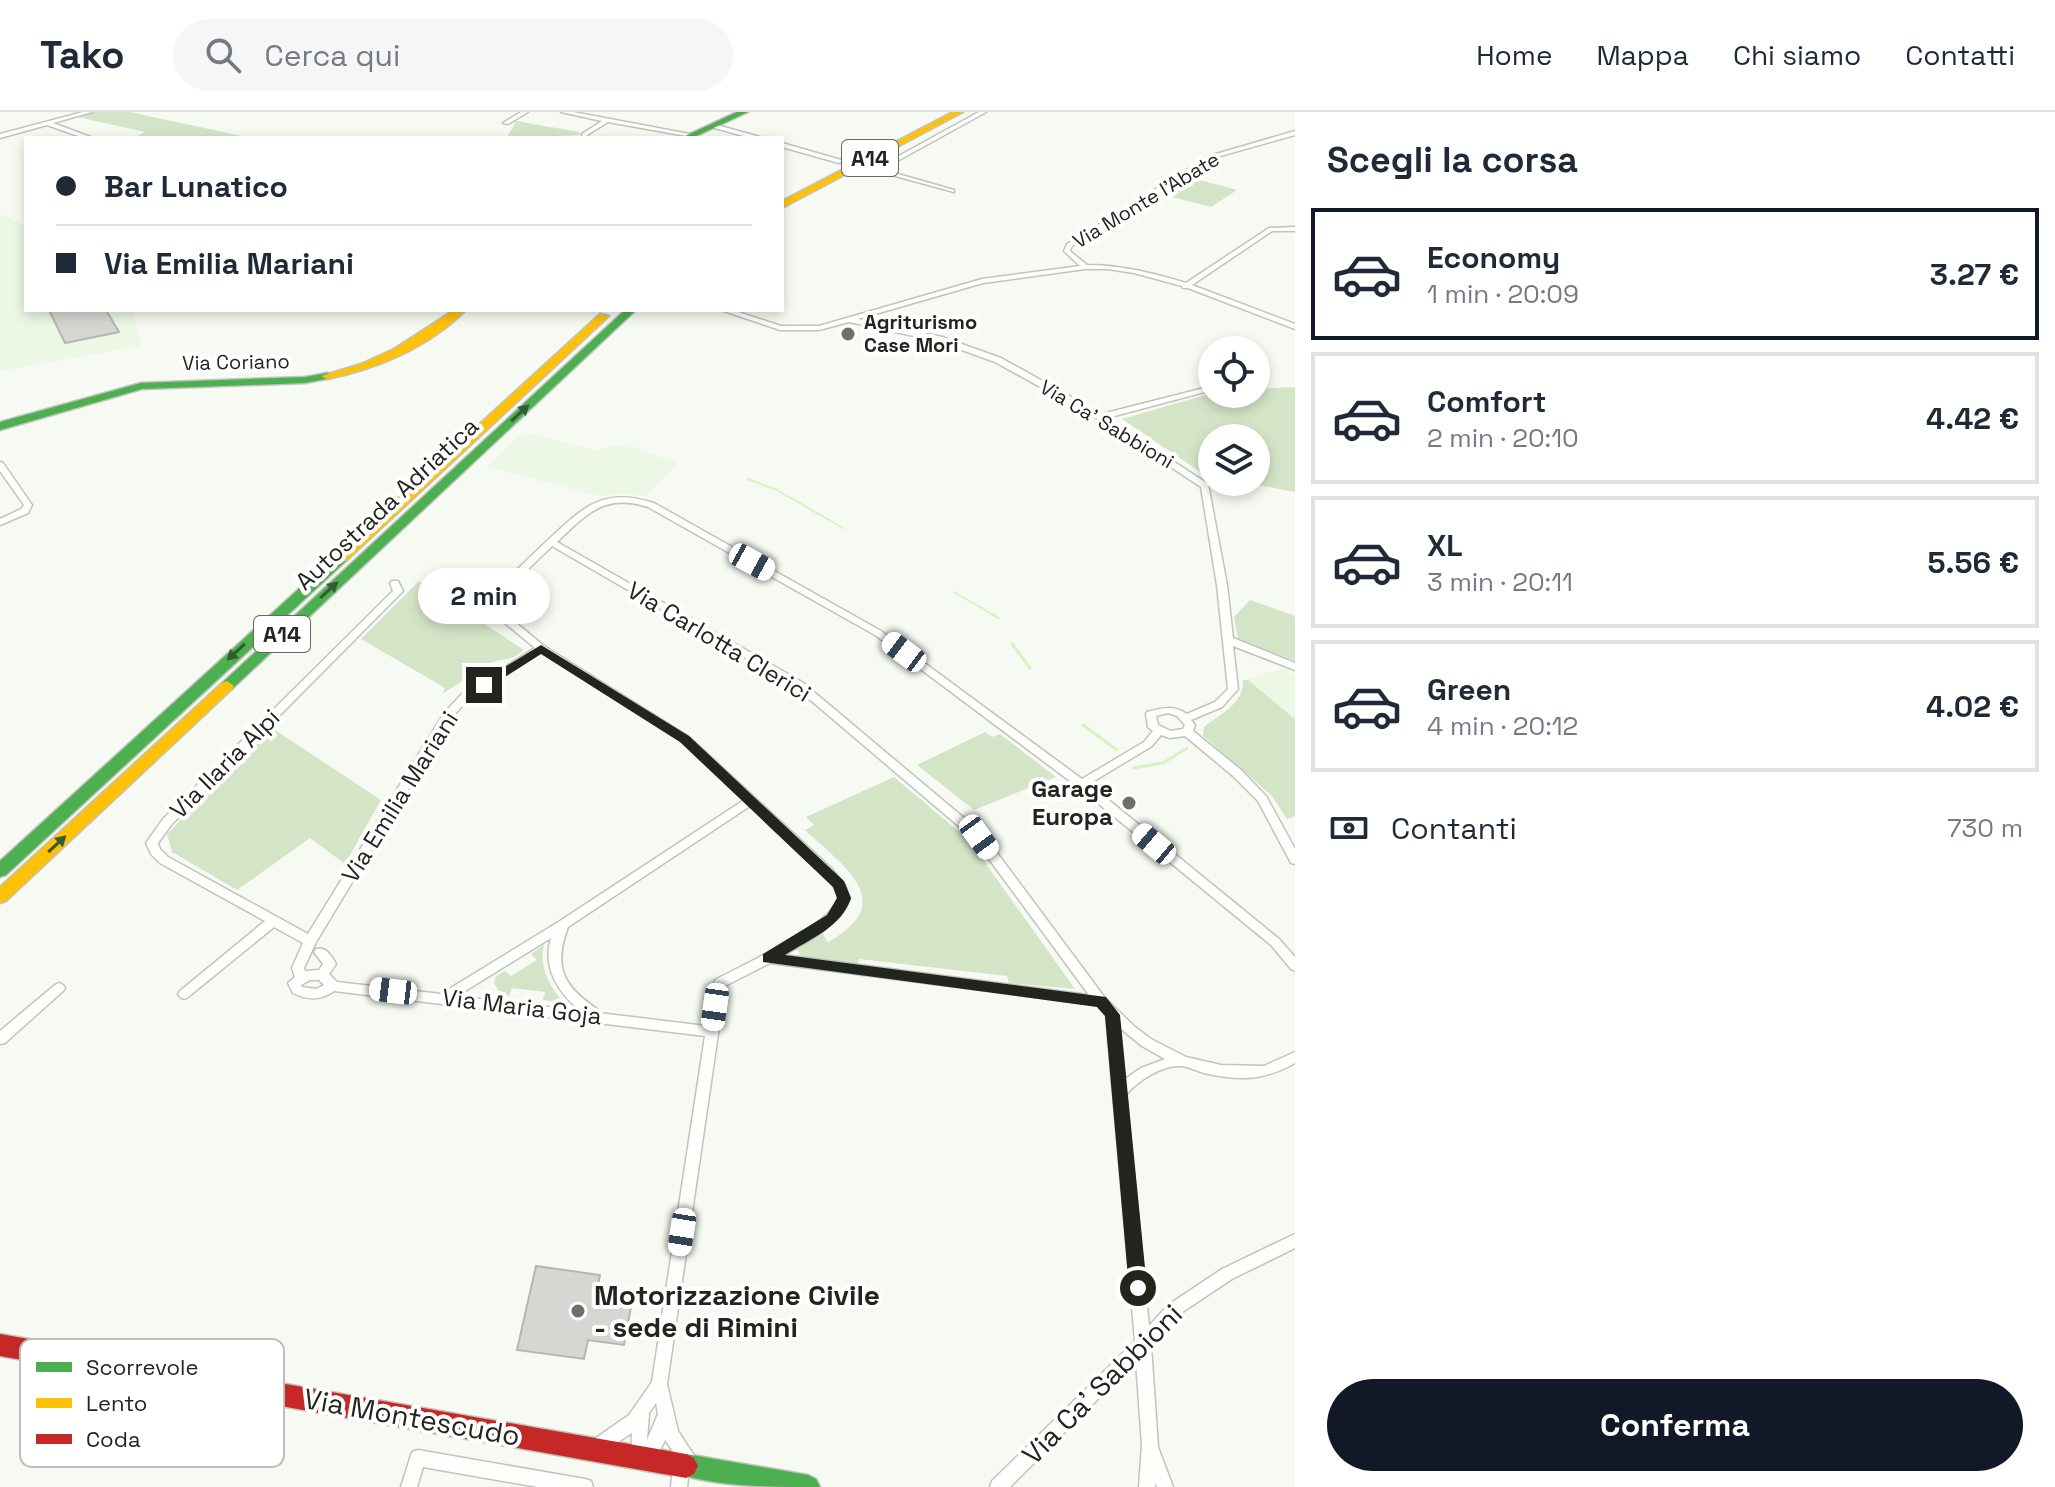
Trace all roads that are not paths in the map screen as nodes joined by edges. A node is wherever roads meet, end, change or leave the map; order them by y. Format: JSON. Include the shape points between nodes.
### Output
{"nodes":[{"id":1,"x":89,"y":112,"type":"edge"},
{"id":2,"x":525,"y":112,"type":"edge"},
{"id":3,"x":564,"y":112,"type":"edge"},
{"id":4,"x":744,"y":112,"type":"edge"},
{"id":5,"x":940,"y":112,"type":"edge"},
{"id":6,"x":959,"y":112,"type":"edge"},
{"id":7,"x":983,"y":112,"type":"edge"},
{"id":8,"x":607,"y":120,"type":"junction"},
{"id":9,"x":506,"y":123,"type":"dead end"},
{"id":10,"x":48,"y":124,"type":"junction"},
{"id":11,"x":713,"y":126,"type":"junction"},
{"id":12,"x":1295,"y":133,"type":"edge"},
{"id":13,"x":0,"y":136,"type":"edge"},
{"id":14,"x":84,"y":136,"type":"edge"},
{"id":15,"x":585,"y":136,"type":"edge"},
{"id":16,"x":688,"y":136,"type":"edge"},
{"id":17,"x":750,"y":136,"type":"edge"},
{"id":18,"x":784,"y":146,"type":"edge"},
{"id":19,"x":839,"y":161,"type":"tunnel mouth"},
{"id":20,"x":862,"y":166,"type":"tunnel mouth"},
{"id":21,"x":872,"y":168,"type":"junction"},
{"id":22,"x":952,"y":191,"type":"dead end"},
{"id":23,"x":784,"y":194,"type":"edge"},
{"id":24,"x":784,"y":204,"type":"edge"},
{"id":25,"x":1295,"y":229,"type":"edge"},
{"id":26,"x":1085,"y":267,"type":"junction"},
{"id":27,"x":1185,"y":287,"type":"junction"},
{"id":28,"x":458,"y":312,"type":"edge"},
{"id":29,"x":609,"y":312,"type":"edge"},
{"id":30,"x":629,"y":312,"type":"edge"},
{"id":31,"x":733,"y":312,"type":"edge"},
{"id":32,"x":753,"y":312,"type":"edge"},
{"id":33,"x":761,"y":319,"type":"junction"},
{"id":34,"x":847,"y":319,"type":"junction"},
{"id":35,"x":1295,"y":327,"type":"edge"},
{"id":36,"x":1198,"y":392,"type":"edge"},
{"id":37,"x":1101,"y":417,"type":"junction"},
{"id":38,"x":0,"y":426,"type":"edge"},
{"id":39,"x":0,"y":465,"type":"edge"},
{"id":40,"x":0,"y":522,"type":"edge"},
{"id":41,"x":551,"y":542,"type":"junction"},
{"id":42,"x":395,"y":583,"type":"dead end"},
{"id":43,"x":1228,"y":640,"type":"junction"},
{"id":44,"x":541,"y":648,"type":"junction"},
{"id":45,"x":1295,"y":667,"type":"edge"},
{"id":46,"x":1186,"y":718,"type":"junction"},
{"id":47,"x":1158,"y":731,"type":"junction"},
{"id":48,"x":1187,"y":732,"type":"junction"},
{"id":49,"x":1082,"y":784,"type":"junction"},
{"id":50,"x":751,"y":800,"type":"junction"},
{"id":51,"x":1295,"y":860,"type":"edge"},
{"id":52,"x":0,"y":871,"type":"edge"},
{"id":53,"x":0,"y":897,"type":"edge"},
{"id":54,"x":273,"y":921,"type":"junction"},
{"id":55,"x":564,"y":924,"type":"junction"},
{"id":56,"x":310,"y":941,"type":"junction"},
{"id":57,"x":320,"y":952,"type":"dead end"},
{"id":58,"x":768,"y":958,"type":"junction"},
{"id":59,"x":1295,"y":966,"type":"edge"},
{"id":60,"x":301,"y":977,"type":"junction"},
{"id":61,"x":327,"y":980,"type":"junction"},
{"id":62,"x":59,"y":988,"type":"dead end"},
{"id":63,"x":184,"y":994,"type":"dead end"},
{"id":64,"x":446,"y":998,"type":"junction"},
{"id":65,"x":1101,"y":1001,"type":"junction"},
{"id":66,"x":1112,"y":1015,"type":"junction"},
{"id":67,"x":601,"y":1016,"type":"junction"},
{"id":68,"x":712,"y":1032,"type":"junction"},
{"id":69,"x":0,"y":1039,"type":"edge"},
{"id":70,"x":1295,"y":1057,"type":"edge"},
{"id":71,"x":1178,"y":1061,"type":"junction"},
{"id":72,"x":1120,"y":1093,"type":"junction"},
{"id":73,"x":1295,"y":1241,"type":"edge"},
{"id":74,"x":1143,"y":1344,"type":"junction"},
{"id":75,"x":0,"y":1345,"type":"edge"},
{"id":76,"x":20,"y":1349,"type":"edge"},
{"id":77,"x":659,"y":1384,"type":"junction"},
{"id":78,"x":284,"y":1395,"type":"edge"},
{"id":79,"x":643,"y":1410,"type":"junction"},
{"id":80,"x":665,"y":1417,"type":"junction"},
{"id":81,"x":1150,"y":1445,"type":"junction"},
{"id":82,"x":594,"y":1450,"type":"junction"},
{"id":83,"x":642,"y":1458,"type":"junction"},
{"id":84,"x":687,"y":1466,"type":"junction"},
{"id":85,"x":409,"y":1487,"type":"edge"},
{"id":86,"x":585,"y":1487,"type":"edge"},
{"id":87,"x":679,"y":1487,"type":"edge"},
{"id":88,"x":808,"y":1487,"type":"edge"},
{"id":89,"x":998,"y":1487,"type":"edge"},
{"id":90,"x":1147,"y":1487,"type":"edge"},
{"id":91,"x":1165,"y":1487,"type":"edge"}],
"edges":[{"from":1,"to":10,"type":"street"},
{"from":2,"to":9,"type":"street"},
{"from":3,"to":8,"type":"street"},
{"from":4,"to":11,"type":"main road"},
{"from":5,"to":23,"type":"main road","number":"A14"},
{"from":6,"to":24,"type":"main road","number":"A14"},
{"from":7,"to":21,"type":"street"},
{"from":8,"to":15,"type":"street"},
{"from":8,"to":16,"type":"street"},
{"from":10,"to":13,"type":"street"},
{"from":10,"to":14,"type":"street"},
{"from":11,"to":16,"type":"main road"},
{"from":11,"to":17,"type":"street"},
{"from":12,"to":26,"type":"street","name":"Via Monte l'Abate","via":[[1211,157],[1069,245],[1067,251]]},
{"from":18,"to":19,"type":"street"},
{"from":20,"to":21,"type":"street"},
{"from":21,"to":22,"type":"street"},
{"from":25,"to":27,"type":"street","via":[[1271,229]]},
{"from":26,"to":27,"type":"street","via":[[1117,269]]},
{"from":26,"to":34,"type":"street","name":"Via Monte l'Abate","via":[[982,281]]},
{"from":27,"to":35,"type":"street"},
{"from":28,"to":38,"type":"main road","name":"Via Coriano","via":[[413,346],[357,371],[305,380],[141,386]]},
{"from":29,"to":52,"type":"main road","name":"Autostrada Adriatica","number":"A14","one_way":true},
{"from":53,"to":30,"type":"main road","name":"Autostrada Adriatica","number":"A14","one_way":true},
{"from":31,"to":33,"type":"street","name":"Via Monte l'Abate"},
{"from":32,"to":33,"type":"street","name":"Via Monte l'Abate"},
{"from":33,"to":34,"type":"street","name":"Via Monte l'Abate","via":[[794,330]]},
{"from":34,"to":37,"type":"street","name":"Via Ca' Sabbioni","via":[[939,339],[998,360]]},
{"from":36,"to":37,"type":"street"},
{"from":37,"to":43,"type":"street","name":"Via Ca' Sabbioni","via":[[1205,486]]},
{"from":39,"to":40,"type":"street","via":[[28,505]]},
{"from":41,"to":44,"type":"street","via":[[507,584],[498,606],[509,625]]},
{"from":41,"to":49,"type":"street","via":[[594,505],[614,499],[651,505],[878,633]]},
{"from":41,"to":65,"type":"street","name":"Via Carlotta Clerici","via":[[798,684],[979,837]]},
{"from":42,"to":54,"type":"street","name":"Via Ilaria Alpi","via":[[398,591],[152,843],[164,860]]},
{"from":43,"to":45,"type":"street"},
{"from":43,"to":46,"type":"street","name":"Via Ca' Sabbioni","via":[[1233,689],[1210,711]]},
{"from":44,"to":50,"type":"street","via":[[685,739]]},
{"from":44,"to":56,"type":"street","name":"Via Emilia Mariani","via":[[465,697],[448,715]]},
{"from":46,"to":47,"type":"street","via":[[1168,710],[1155,712],[1149,718]]},
{"from":46,"to":48,"type":"street"},
{"from":47,"to":48,"type":"street"},
{"from":47,"to":49,"type":"street","via":[[1148,744]]},
{"from":48,"to":51,"type":"street","via":[[1262,799]]},
{"from":49,"to":59,"type":"street","via":[[1275,942]]},
{"from":50,"to":55,"type":"street"},
{"from":50,"to":58,"type":"street","via":[[828,872],[844,898],[832,919]]},
{"from":54,"to":56,"type":"street","name":"Via Ilaria Alpi"},
{"from":54,"to":63,"type":"street"},
{"from":55,"to":64,"type":"street"},
{"from":55,"to":67,"type":"street","via":[[553,948],[556,972],[578,1002]]},
{"from":56,"to":60,"type":"street","name":"Via Emilia Mariani","via":[[298,968]]},
{"from":57,"to":61,"type":"street","via":[[330,964]]},
{"from":58,"to":65,"type":"street"},
{"from":58,"to":68,"type":"street","via":[[719,983]]},
{"from":60,"to":61,"type":"street"},
{"from":60,"to":61,"type":"street","via":[[294,983],[303,993],[324,992]]},
{"from":61,"to":64,"type":"street","name":"Via Maria Goja"},
{"from":62,"to":69,"type":"street"},
{"from":64,"to":67,"type":"street","name":"Via Maria Goja"},
{"from":65,"to":66,"type":"street","name":"Via Carlotta Clerici"},
{"from":66,"to":71,"type":"street","name":"Via Carlotta Clerici"},
{"from":66,"to":72,"type":"street"},
{"from":67,"to":68,"type":"street","name":"Via Maria Goja"},
{"from":68,"to":77,"type":"street"},
{"from":70,"to":71,"type":"street","via":[[1265,1071],[1227,1072]]},
{"from":71,"to":72,"type":"street","via":[[1143,1071]]},
{"from":72,"to":74,"type":"street"},
{"from":73,"to":74,"type":"street","name":"Via Ca' Sabbioni","via":[[1227,1274],[1173,1310]]},
{"from":74,"to":81,"type":"street"},
{"from":74,"to":89,"type":"street","name":"Via Ca' Sabbioni"},
{"from":75,"to":76,"type":"main road","name":"Via Montescudo"},
{"from":77,"to":79,"type":"street"},
{"from":77,"to":80,"type":"street"},
{"from":78,"to":82,"type":"main road","name":"Via Montescudo"},
{"from":79,"to":82,"type":"street","via":[[624,1431]]},
{"from":79,"to":83,"type":"street"},
{"from":80,"to":83,"type":"street","via":[[656,1442]]},
{"from":80,"to":84,"type":"street"},
{"from":81,"to":90,"type":"street"},
{"from":81,"to":91,"type":"street"},
{"from":82,"to":83,"type":"main road","name":"Via Montescudo"},
{"from":83,"to":84,"type":"main road","name":"Via Montescudo"},
{"from":84,"to":87,"type":"street"},
{"from":84,"to":88,"type":"main road","name":"Via Montescudo"},
{"from":85,"to":86,"type":"street","name":"Via Montescudo","via":[[418,1458]]}]}
